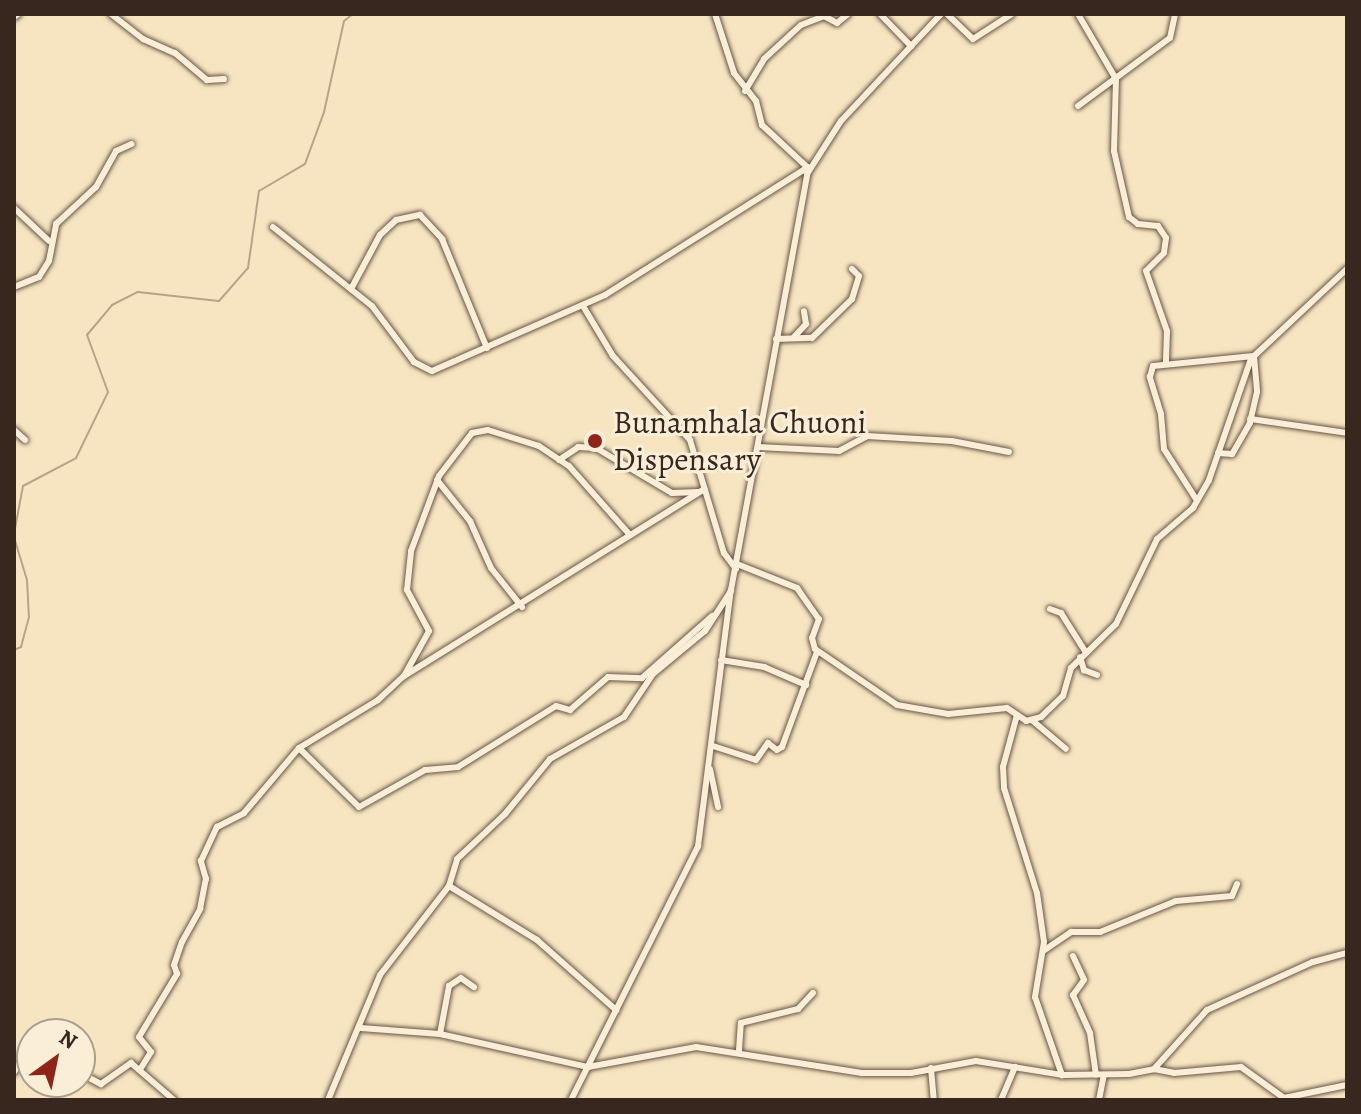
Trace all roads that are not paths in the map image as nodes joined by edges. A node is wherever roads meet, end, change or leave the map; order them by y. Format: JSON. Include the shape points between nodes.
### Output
{"nodes":[{"id":1,"x":111,"y":14,"type":"edge"},
{"id":2,"x":715,"y":14,"type":"edge"},
{"id":3,"x":848,"y":14,"type":"edge"},
{"id":4,"x":880,"y":14,"type":"edge"},
{"id":5,"x":941,"y":14,"type":"edge"},
{"id":6,"x":947,"y":14,"type":"edge"},
{"id":7,"x":1012,"y":14,"type":"edge"},
{"id":8,"x":1078,"y":14,"type":"edge"},
{"id":9,"x":1175,"y":14,"type":"edge"},
{"id":10,"x":911,"y":46,"type":"junction"},
{"id":11,"x":224,"y":79,"type":"dead end"},
{"id":12,"x":1116,"y":79,"type":"junction"},
{"id":13,"x":745,"y":91,"type":"junction"},
{"id":14,"x":1078,"y":106,"type":"dead end"},
{"id":15,"x":132,"y":144,"type":"dead end"},
{"id":16,"x":809,"y":166,"type":"junction"},
{"id":17,"x":14,"y":208,"type":"edge"},
{"id":18,"x":273,"y":227,"type":"dead end"},
{"id":19,"x":50,"y":242,"type":"junction"},
{"id":20,"x":852,"y":269,"type":"dead end"},
{"id":21,"x":1347,"y":269,"type":"edge"},
{"id":22,"x":14,"y":287,"type":"edge"},
{"id":23,"x":351,"y":289,"type":"junction"},
{"id":24,"x":583,"y":306,"type":"junction"},
{"id":25,"x":804,"y":311,"type":"dead end"},
{"id":26,"x":794,"y":337,"type":"junction"},
{"id":27,"x":776,"y":339,"type":"junction"},
{"id":28,"x":487,"y":348,"type":"junction"},
{"id":29,"x":1254,"y":356,"type":"junction"},
{"id":30,"x":1166,"y":363,"type":"junction"},
{"id":31,"x":1250,"y":419,"type":"junction"},
{"id":32,"x":14,"y":430,"type":"edge"},
{"id":33,"x":1347,"y":433,"type":"edge"},
{"id":34,"x":25,"y":440,"type":"dead end"},
{"id":35,"x":758,"y":447,"type":"junction"},
{"id":36,"x":1009,"y":452,"type":"dead end"},
{"id":37,"x":1218,"y":453,"type":"junction"},
{"id":38,"x":559,"y":460,"type":"junction"},
{"id":39,"x":437,"y":480,"type":"junction"},
{"id":40,"x":701,"y":490,"type":"junction"},
{"id":41,"x":1196,"y":499,"type":"junction"},
{"id":42,"x":630,"y":535,"type":"junction"},
{"id":43,"x":736,"y":566,"type":"junction"},
{"id":44,"x":731,"y":590,"type":"junction"},
{"id":45,"x":522,"y":607,"type":"junction"},
{"id":46,"x":721,"y":607,"type":"junction"},
{"id":47,"x":1050,"y":609,"type":"dead end"},
{"id":48,"x":817,"y":652,"type":"junction"},
{"id":49,"x":1082,"y":654,"type":"junction"},
{"id":50,"x":721,"y":660,"type":"junction"},
{"id":51,"x":1097,"y":675,"type":"dead end"},
{"id":52,"x":404,"y":676,"type":"junction"},
{"id":53,"x":806,"y":685,"type":"junction"},
{"id":54,"x":1017,"y":715,"type":"junction"},
{"id":55,"x":1033,"y":721,"type":"junction"},
{"id":56,"x":713,"y":746,"type":"junction"},
{"id":57,"x":299,"y":748,"type":"junction"},
{"id":58,"x":1066,"y":749,"type":"dead end"},
{"id":59,"x":710,"y":769,"type":"junction"},
{"id":60,"x":718,"y":807,"type":"dead end"},
{"id":61,"x":1237,"y":884,"type":"dead end"},
{"id":62,"x":449,"y":886,"type":"junction"},
{"id":63,"x":1043,"y":951,"type":"junction"},
{"id":64,"x":1347,"y":953,"type":"edge"},
{"id":65,"x":1073,"y":956,"type":"dead end"},
{"id":66,"x":474,"y":987,"type":"dead end"},
{"id":67,"x":813,"y":993,"type":"dead end"},
{"id":68,"x":616,"y":1010,"type":"junction"},
{"id":69,"x":361,"y":1028,"type":"junction"},
{"id":70,"x":440,"y":1034,"type":"junction"},
{"id":71,"x":739,"y":1050,"type":"junction"},
{"id":72,"x":588,"y":1067,"type":"junction"},
{"id":73,"x":1015,"y":1067,"type":"junction"},
{"id":74,"x":141,"y":1068,"type":"junction"},
{"id":75,"x":931,"y":1068,"type":"junction"},
{"id":76,"x":1154,"y":1069,"type":"junction"},
{"id":77,"x":1062,"y":1075,"type":"junction"},
{"id":78,"x":1100,"y":1075,"type":"junction"},
{"id":79,"x":96,"y":1081,"type":"edge"},
{"id":80,"x":1347,"y":1085,"type":"edge"},
{"id":81,"x":1282,"y":1099,"type":"edge"},
{"id":82,"x":174,"y":1100,"type":"edge"},
{"id":83,"x":328,"y":1100,"type":"edge"},
{"id":84,"x":571,"y":1100,"type":"edge"},
{"id":85,"x":934,"y":1100,"type":"edge"},
{"id":86,"x":1001,"y":1100,"type":"edge"},
{"id":87,"x":1099,"y":1100,"type":"edge"}],
"edges":[{"from":1,"to":11,"type":"street","via":[[143,39],[175,53],[207,80]]},
{"from":2,"to":13,"type":"street"},
{"from":3,"to":13,"type":"street","via":[[837,23],[824,16],[801,25],[764,59]]},
{"from":4,"to":10,"type":"street"},
{"from":5,"to":10,"type":"street"},
{"from":6,"to":7,"type":"street","via":[[975,39]]},
{"from":8,"to":12,"type":"street"},
{"from":9,"to":12,"type":"street","via":[[1170,38]]},
{"from":10,"to":16,"type":"street","via":[[841,121]]},
{"from":12,"to":14,"type":"street"},
{"from":12,"to":30,"type":"street","via":[[1114,151],[1129,217],[1138,224],[1158,226],[1166,238],[1164,253],[1146,271],[1167,331]]},
{"from":13,"to":16,"type":"street","via":[[756,101],[767,132]]},
{"from":15,"to":19,"type":"street","via":[[116,151],[94,189],[56,224]]},
{"from":16,"to":24,"type":"street"},
{"from":16,"to":27,"type":"street"},
{"from":17,"to":19,"type":"street"},
{"from":18,"to":23,"type":"street"},
{"from":19,"to":22,"type":"street","via":[[49,261],[39,277]]},
{"from":20,"to":26,"type":"street","via":[[859,276],[851,300],[810,340]]},
{"from":21,"to":29,"type":"street"},
{"from":23,"to":28,"type":"street","via":[[376,310],[425,370]]},
{"from":23,"to":28,"type":"street","via":[[380,235],[396,220],[420,215],[442,239]]},
{"from":24,"to":28,"type":"street"},
{"from":24,"to":40,"type":"street","via":[[613,356],[686,433]]},
{"from":25,"to":26,"type":"street","via":[[806,324]]},
{"from":26,"to":27,"type":"street"},
{"from":27,"to":35,"type":"street"},
{"from":29,"to":30,"type":"street"},
{"from":29,"to":31,"type":"street","via":[[1257,392]]},
{"from":29,"to":37,"type":"street"},
{"from":30,"to":41,"type":"street","via":[[1150,371],[1164,449]]},
{"from":31,"to":33,"type":"street"},
{"from":31,"to":37,"type":"street","via":[[1232,454]]},
{"from":32,"to":34,"type":"street"},
{"from":35,"to":36,"type":"street","via":[[839,451],[867,436],[952,441]]},
{"from":35,"to":43,"type":"street"},
{"from":37,"to":41,"type":"street"},
{"from":38,"to":39,"type":"street","via":[[535,444],[480,430],[468,437]]},
{"from":38,"to":40,"type":"street","via":[[578,447],[596,448],[672,493]]},
{"from":38,"to":42,"type":"street"},
{"from":39,"to":45,"type":"street","via":[[470,521],[491,568]]},
{"from":39,"to":52,"type":"street","via":[[411,551],[407,588],[429,631]]},
{"from":40,"to":42,"type":"street"},
{"from":40,"to":43,"type":"street","via":[[724,553]]},
{"from":41,"to":49,"type":"street","via":[[1151,548],[1113,628]]},
{"from":42,"to":45,"type":"street"},
{"from":43,"to":44,"type":"street"},
{"from":43,"to":48,"type":"street","via":[[780,577],[801,592],[819,619],[812,638]]},
{"from":44,"to":46,"type":"street"},
{"from":44,"to":50,"type":"street"},
{"from":45,"to":52,"type":"street"},
{"from":46,"to":57,"type":"street","via":[[642,678],[608,677],[570,710],[558,705],[458,767],[425,770],[359,807]]},
{"from":46,"to":62,"type":"street","via":[[689,649],[653,674],[619,721],[550,759],[505,814],[457,859]]},
{"from":47,"to":49,"type":"street","via":[[1061,613]]},
{"from":48,"to":53,"type":"street"},
{"from":48,"to":54,"type":"street","via":[[902,708],[948,714],[1007,708]]},
{"from":49,"to":51,"type":"street","via":[[1084,670]]},
{"from":49,"to":55,"type":"street","via":[[1066,675],[1059,702]]},
{"from":50,"to":53,"type":"street","via":[[764,667]]},
{"from":50,"to":56,"type":"street"},
{"from":52,"to":57,"type":"street","via":[[378,700]]},
{"from":53,"to":56,"type":"street","via":[[782,747],[775,750],[768,743],[756,760]]},
{"from":54,"to":55,"type":"street"},
{"from":54,"to":63,"type":"street","via":[[1003,767],[1004,788],[1037,893]]},
{"from":55,"to":58,"type":"street"},
{"from":56,"to":59,"type":"street"},
{"from":57,"to":74,"type":"street","via":[[244,813],[214,830],[201,861],[206,879],[200,909],[182,942],[174,965],[177,974],[139,1037],[151,1052]]},
{"from":59,"to":60,"type":"street"},
{"from":59,"to":68,"type":"street","via":[[692,866]]},
{"from":61,"to":63,"type":"street","via":[[1229,896],[1176,901],[1100,932],[1071,932]]},
{"from":62,"to":68,"type":"street","via":[[537,940]]},
{"from":62,"to":69,"type":"street","via":[[396,950]]},
{"from":63,"to":77,"type":"street","via":[[1035,997]]},
{"from":64,"to":76,"type":"street","via":[[1313,962],[1207,1010]]},
{"from":65,"to":78,"type":"street","via":[[1084,980],[1073,993]]},
{"from":66,"to":70,"type":"street","via":[[461,978],[449,986]]},
{"from":67,"to":71,"type":"street","via":[[798,1009],[741,1023]]},
{"from":68,"to":72,"type":"street"},
{"from":69,"to":70,"type":"street"},
{"from":69,"to":83,"type":"street"},
{"from":70,"to":72,"type":"street"},
{"from":71,"to":72,"type":"street","via":[[696,1047]]},
{"from":71,"to":75,"type":"street","via":[[862,1073]]},
{"from":72,"to":84,"type":"street"},
{"from":73,"to":75,"type":"street","via":[[966,1061]]},
{"from":73,"to":77,"type":"street"},
{"from":73,"to":86,"type":"street"},
{"from":74,"to":79,"type":"street","via":[[127,1063],[101,1084]]},
{"from":74,"to":82,"type":"street"},
{"from":75,"to":85,"type":"street"},
{"from":76,"to":78,"type":"street"},
{"from":76,"to":81,"type":"street","via":[[1174,1073],[1241,1067]]},
{"from":77,"to":78,"type":"street"},
{"from":78,"to":87,"type":"street"},
{"from":80,"to":81,"type":"street"}]}
